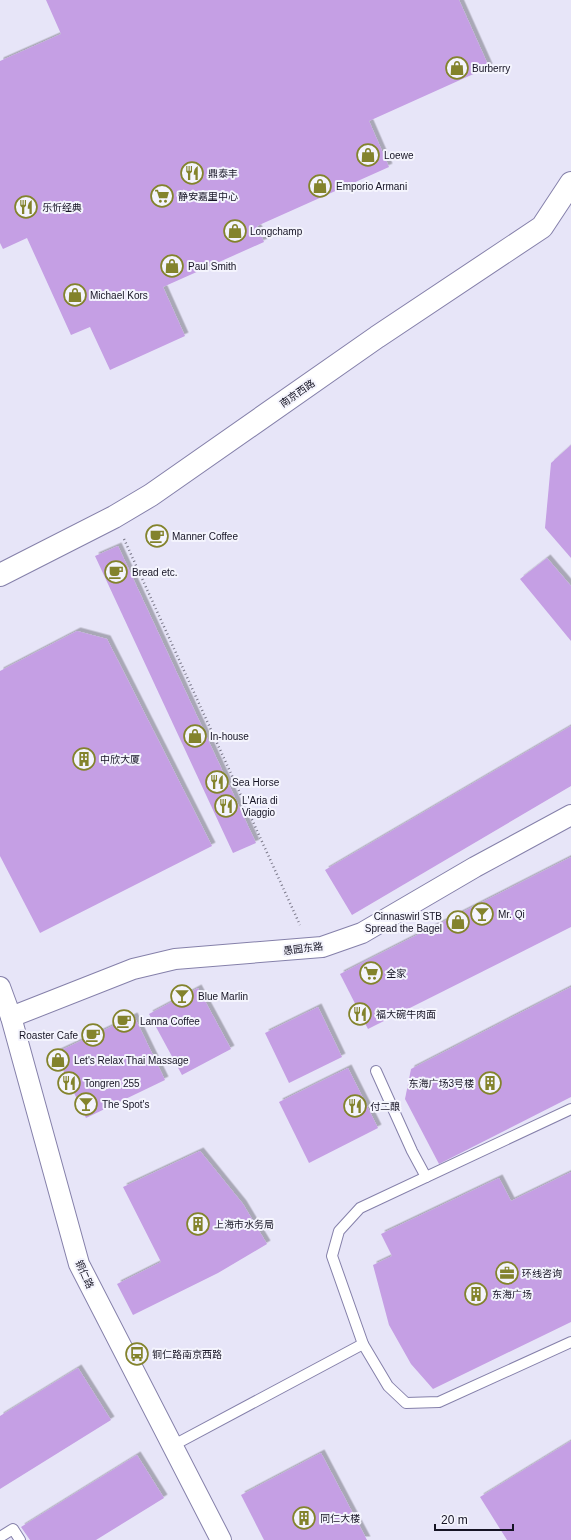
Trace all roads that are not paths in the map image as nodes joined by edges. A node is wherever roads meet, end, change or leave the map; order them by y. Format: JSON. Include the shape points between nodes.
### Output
{"nodes":[{"id":1,"x":571,"y":183,"type":"edge"},
{"id":2,"x":0,"y":575,"type":"edge"},
{"id":3,"x":571,"y":815,"type":"edge"},
{"id":4,"x":0,"y":987,"type":"edge"},
{"id":5,"x":11,"y":1017,"type":"junction"},
{"id":6,"x":376,"y":1071,"type":"dead end"},
{"id":7,"x":571,"y":1109,"type":"edge"},
{"id":8,"x":426,"y":1177,"type":"junction"},
{"id":9,"x":571,"y":1342,"type":"edge"},
{"id":10,"x":363,"y":1344,"type":"junction"},
{"id":11,"x":172,"y":1446,"type":"junction"},
{"id":12,"x":0,"y":1537,"type":"edge"},
{"id":13,"x":216,"y":1538,"type":"edge"},
{"id":14,"x":20,"y":1540,"type":"edge"}],
"edges":[{"from":1,"to":2,"type":"main road","name":"南京西路","via":[[542,227],[377,337],[151,495],[114,517]]},
{"from":3,"to":5,"type":"street","name":"愚园东路","via":[[362,933],[310,948],[175,959],[133,970]]},
{"from":4,"to":5,"type":"street","name":"铜仁路"},
{"from":5,"to":11,"type":"street","name":"铜仁路","via":[[79,1264]]},
{"from":6,"to":8,"type":"lane"},
{"from":7,"to":8,"type":"lane"},
{"from":8,"to":10,"type":"lane","via":[[360,1208],[339,1231],[332,1256]]},
{"from":9,"to":10,"type":"lane","via":[[439,1402],[406,1403],[388,1386]]},
{"from":10,"to":11,"type":"lane"},
{"from":11,"to":13,"type":"street","name":"铜仁路"},
{"from":12,"to":14,"type":"lane","via":[[13,1529]]}]}
